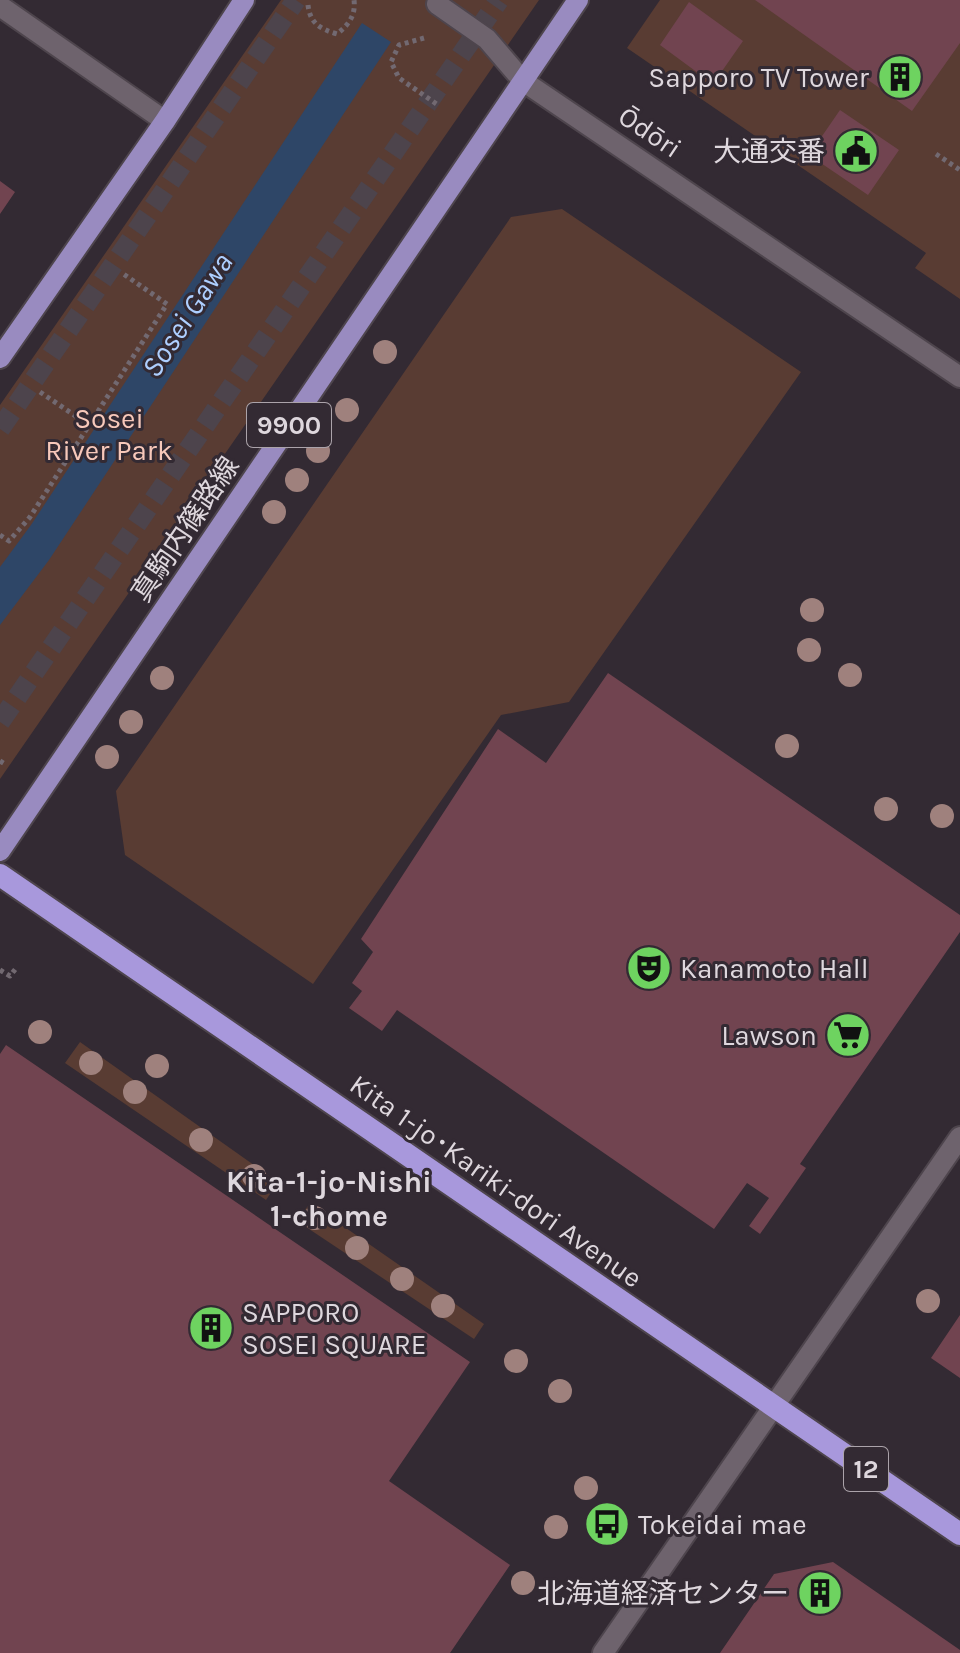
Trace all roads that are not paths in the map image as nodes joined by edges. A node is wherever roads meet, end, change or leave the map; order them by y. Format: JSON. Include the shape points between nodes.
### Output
{"nodes":[{"id":1,"x":244,"y":0,"type":"edge"},
{"id":2,"x":578,"y":0,"type":"edge"},
{"id":3,"x":437,"y":4,"type":"dead end"},
{"id":4,"x":0,"y":6,"type":"edge"},
{"id":5,"x":523,"y":81,"type":"junction"},
{"id":6,"x":165,"y":121,"type":"junction"},
{"id":7,"x":0,"y":358,"type":"edge"},
{"id":8,"x":960,"y":377,"type":"edge"},
{"id":9,"x":0,"y":851,"type":"edge"},
{"id":10,"x":0,"y":875,"type":"edge"},
{"id":11,"x":960,"y":1137,"type":"edge"},
{"id":12,"x":771,"y":1407,"type":"junction"},
{"id":13,"x":960,"y":1534,"type":"edge"},
{"id":14,"x":603,"y":1653,"type":"edge"}],
"edges":[{"from":1,"to":6,"type":"main road"},
{"from":2,"to":5,"type":"main road","name":"真駒内篠路線","number":"9900"},
{"from":3,"to":5,"type":"street","name":"Ōdōri","via":[[487,39]]},
{"from":4,"to":6,"type":"street"},
{"from":5,"to":8,"type":"street","name":"Ōdōri"},
{"from":5,"to":9,"type":"main road","name":"真駒内篠路線","number":"9900"},
{"from":6,"to":7,"type":"main road"},
{"from":10,"to":12,"type":"highway","name":"Kita 1-jo･Kariki-dori Avenue","number":"12"},
{"from":11,"to":12,"type":"street"},
{"from":12,"to":13,"type":"highway","name":"Kita 1-jo･Kariki-dori Avenue","number":"12"},
{"from":12,"to":14,"type":"street"}]}
